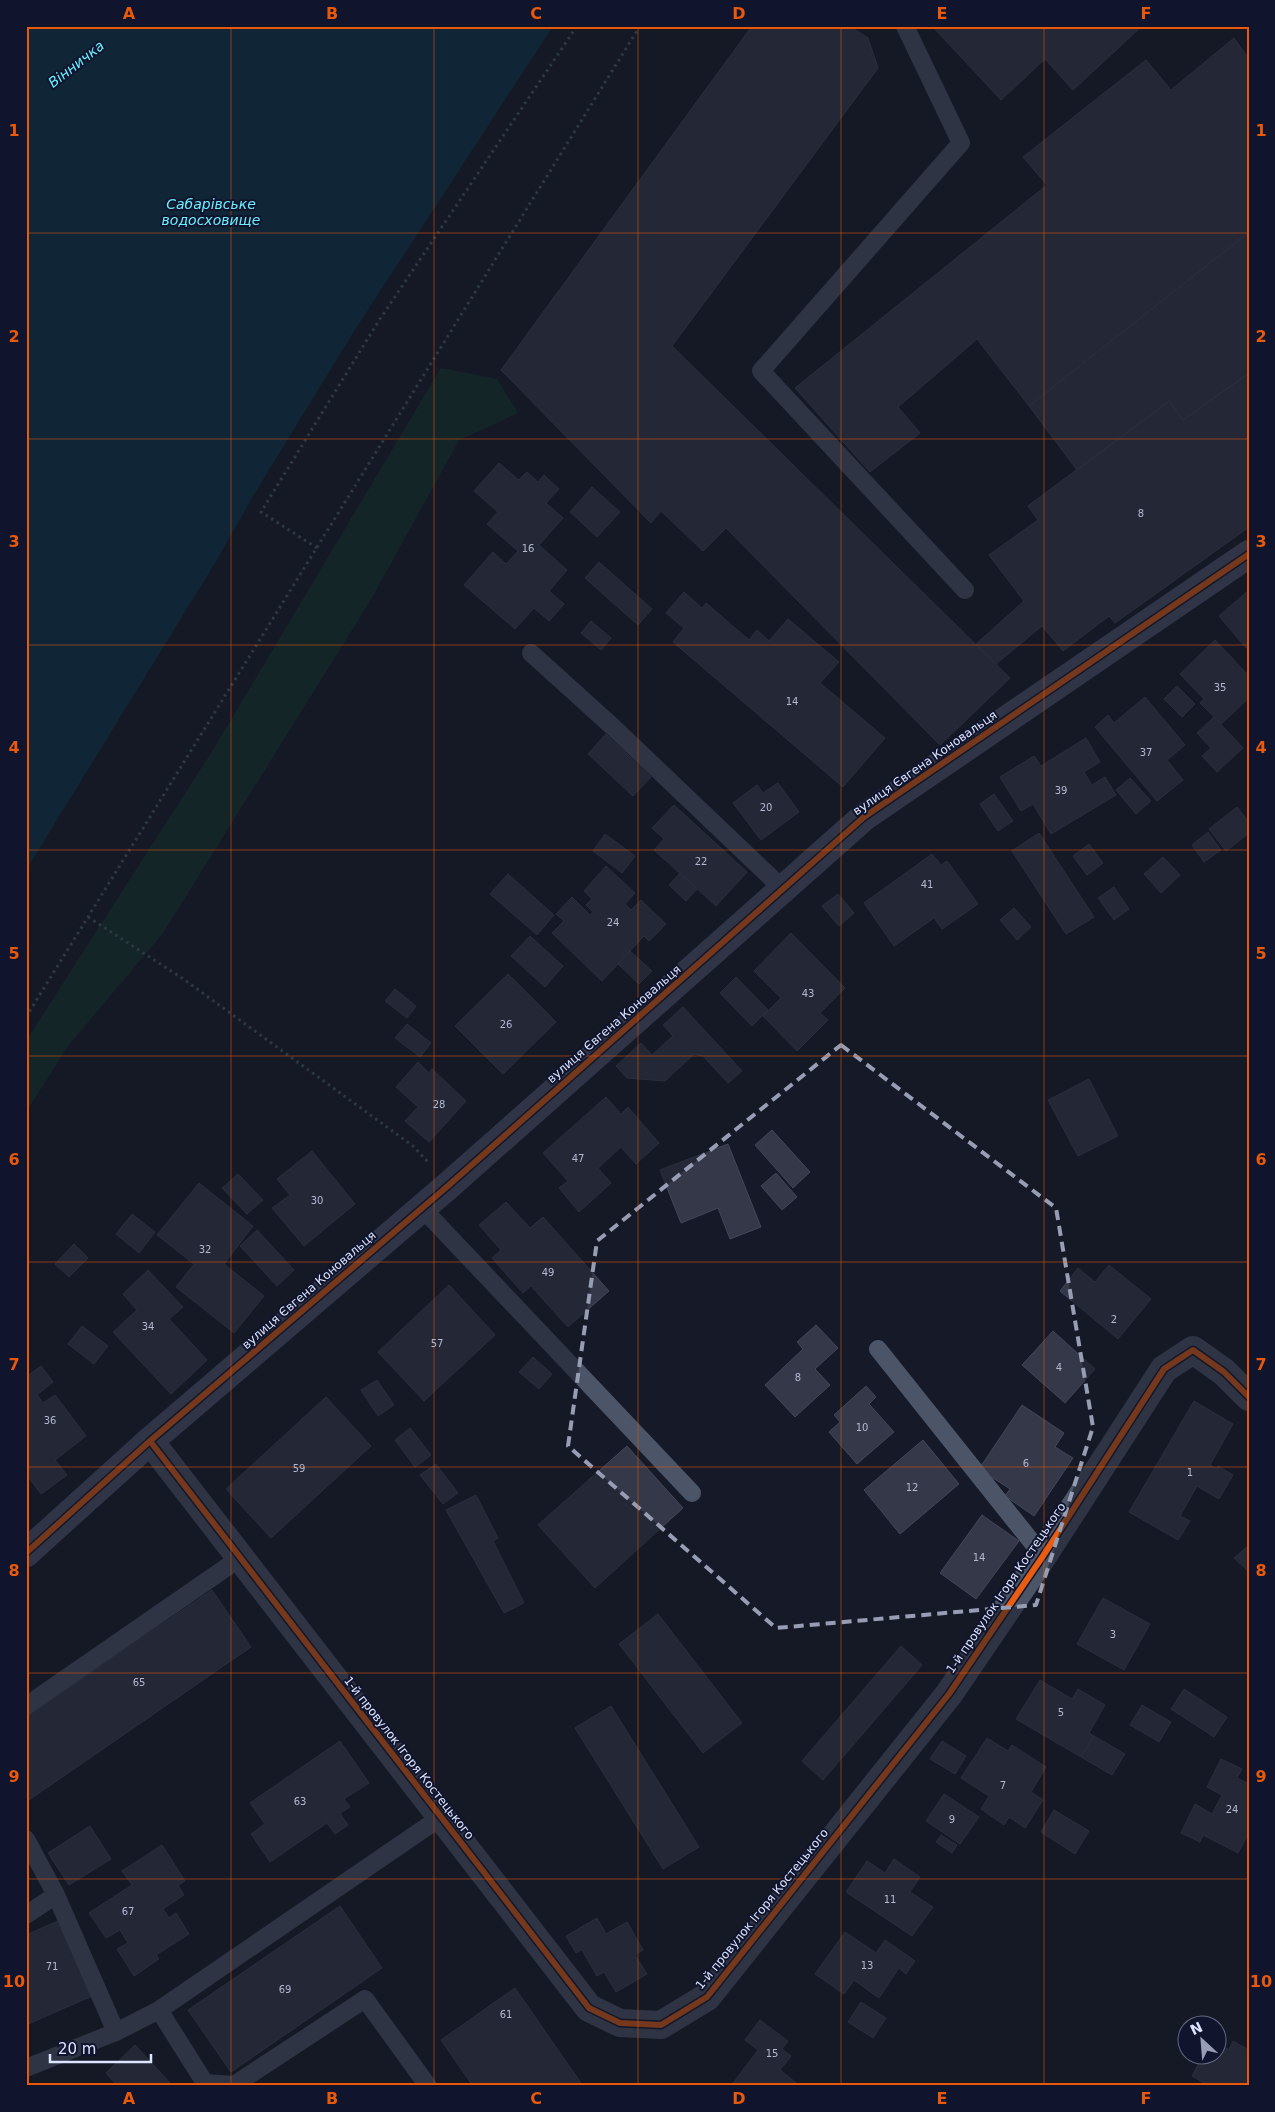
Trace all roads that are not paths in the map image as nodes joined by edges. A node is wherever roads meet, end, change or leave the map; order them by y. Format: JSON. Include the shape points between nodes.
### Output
{"nodes":[{"id":1,"x":905,"y":26,"type":"edge"},
{"id":2,"x":1249,"y":554,"type":"edge"},
{"id":3,"x":964,"y":590,"type":"dead end"},
{"id":4,"x":531,"y":653,"type":"dead end"},
{"id":5,"x":783,"y":889,"type":"junction"},
{"id":6,"x":422,"y":1208,"type":"junction"},
{"id":7,"x":878,"y":1348,"type":"dead end"},
{"id":8,"x":1249,"y":1398,"type":"edge"},
{"id":9,"x":150,"y":1442,"type":"junction"},
{"id":10,"x":692,"y":1494,"type":"dead end"},
{"id":11,"x":26,"y":1553,"type":"edge"},
{"id":12,"x":1042,"y":1556,"type":"junction"},
{"id":13,"x":240,"y":1558,"type":"junction"},
{"id":14,"x":26,"y":1706,"type":"edge"},
{"id":15,"x":440,"y":1817,"type":"junction"},
{"id":16,"x":26,"y":1839,"type":"edge"},
{"id":17,"x":56,"y":1895,"type":"junction"},
{"id":18,"x":26,"y":1915,"type":"edge"},
{"id":19,"x":159,"y":2010,"type":"junction"},
{"id":20,"x":116,"y":2032,"type":"junction"},
{"id":21,"x":26,"y":2068,"type":"edge"},
{"id":22,"x":428,"y":2086,"type":"edge"}],
"edges":[{"from":1,"to":3,"type":"lane","via":[[961,142],[761,371]]},
{"from":2,"to":5,"type":"street","name":"вулиця Євгена Коновальця","via":[[864,817]]},
{"from":4,"to":5,"type":"lane"},
{"from":5,"to":6,"type":"street","name":"вулиця Євгена Коновальця"},
{"from":6,"to":9,"type":"street","name":"вулиця Євгена Коновальця"},
{"from":6,"to":10,"type":"lane"},
{"from":7,"to":12,"type":"lane"},
{"from":8,"to":12,"type":"street","name":"1-й провулок Ігоря Костецького","via":[[1224,1372],[1193,1350],[1164,1368]]},
{"from":9,"to":11,"type":"street","name":"вулиця Євгена Коновальця"},
{"from":9,"to":13,"type":"street","name":"1-й провулок Ігоря Костецького"},
{"from":12,"to":15,"type":"street","name":"1-й провулок Ігоря Костецького","via":[[949,1694],[708,1997],[661,2025],[620,2023],[589,2008]]},
{"from":13,"to":14,"type":"lane"},
{"from":13,"to":15,"type":"street","name":"1-й провулок Ігоря Костецького"},
{"from":15,"to":19,"type":"lane"},
{"from":16,"to":17,"type":"lane"},
{"from":17,"to":18,"type":"lane"},
{"from":17,"to":20,"type":"lane"},
{"from":19,"to":20,"type":"lane"},
{"from":19,"to":22,"type":"lane","via":[[204,2083],[234,2085],[365,1999]]},
{"from":20,"to":21,"type":"lane"}]}
